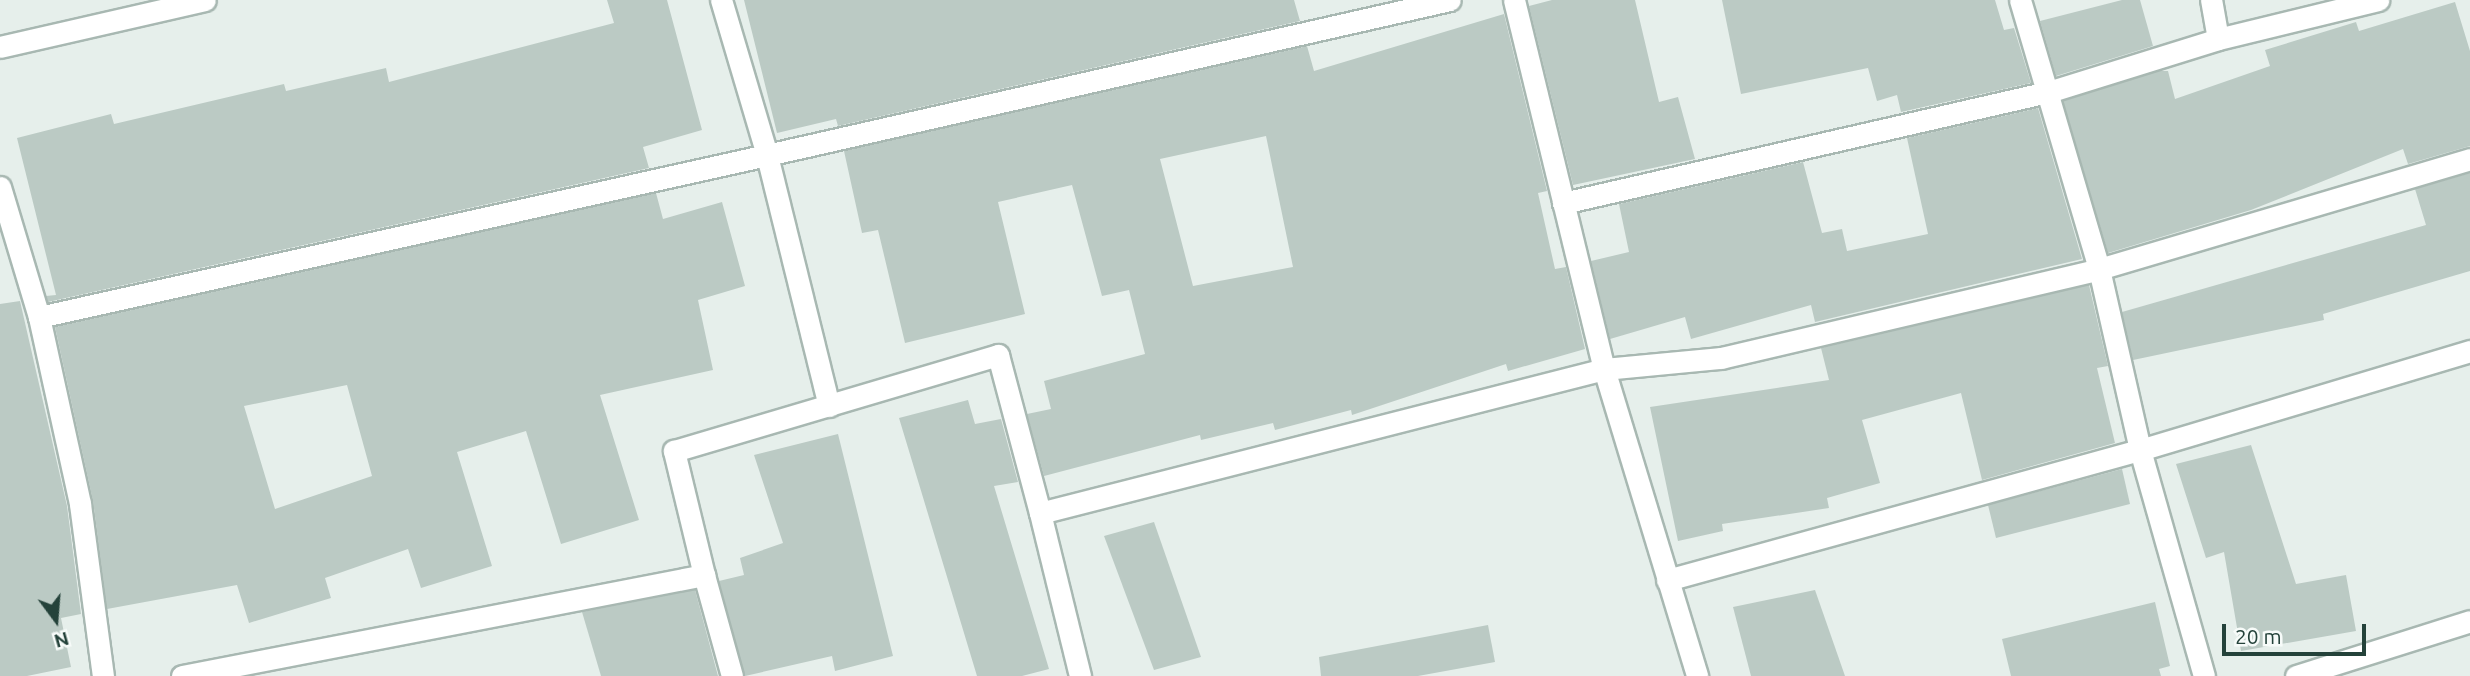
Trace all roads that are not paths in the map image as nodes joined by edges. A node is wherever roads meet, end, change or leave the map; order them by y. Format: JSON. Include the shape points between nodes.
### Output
{"nodes":[{"id":1,"x":205,"y":0,"type":"edge"},
{"id":2,"x":721,"y":0,"type":"edge"},
{"id":3,"x":1450,"y":0,"type":"edge"},
{"id":4,"x":1514,"y":0,"type":"edge"},
{"id":5,"x":2020,"y":0,"type":"edge"},
{"id":6,"x":2210,"y":0,"type":"edge"},
{"id":7,"x":2378,"y":0,"type":"edge"},
{"id":8,"x":2218,"y":39,"type":"junction"},
{"id":9,"x":0,"y":47,"type":"edge"},
{"id":10,"x":2045,"y":93,"type":"junction"},
{"id":11,"x":767,"y":155,"type":"junction"},
{"id":12,"x":2470,"y":159,"type":"edge"},
{"id":13,"x":0,"y":187,"type":"edge"},
{"id":14,"x":1563,"y":203,"type":"junction"},
{"id":15,"x":2099,"y":269,"type":"junction"},
{"id":16,"x":39,"y":317,"type":"junction"},
{"id":17,"x":2470,"y":351,"type":"edge"},
{"id":18,"x":1604,"y":369,"type":"junction"},
{"id":19,"x":829,"y":406,"type":"junction"},
{"id":20,"x":2140,"y":450,"type":"junction"},
{"id":21,"x":1040,"y":513,"type":"junction"},
{"id":22,"x":704,"y":575,"type":"junction"},
{"id":23,"x":1667,"y":580,"type":"junction"},
{"id":24,"x":2470,"y":621,"type":"edge"},
{"id":25,"x":103,"y":676,"type":"edge"},
{"id":26,"x":182,"y":676,"type":"edge"},
{"id":27,"x":732,"y":676,"type":"edge"},
{"id":28,"x":1080,"y":676,"type":"edge"},
{"id":29,"x":1697,"y":676,"type":"edge"},
{"id":30,"x":2204,"y":676,"type":"edge"},
{"id":31,"x":2296,"y":676,"type":"edge"}],
"edges":[{"from":1,"to":9,"type":"street"},
{"from":2,"to":11,"type":"street"},
{"from":3,"to":11,"type":"street"},
{"from":4,"to":14,"type":"street"},
{"from":5,"to":10,"type":"street"},
{"from":6,"to":8,"type":"street"},
{"from":7,"to":8,"type":"street"},
{"from":8,"to":10,"type":"street"},
{"from":10,"to":14,"type":"street"},
{"from":10,"to":15,"type":"street"},
{"from":11,"to":16,"type":"street"},
{"from":11,"to":19,"type":"street"},
{"from":12,"to":15,"type":"street"},
{"from":13,"to":16,"type":"street"},
{"from":14,"to":18,"type":"street"},
{"from":15,"to":18,"type":"street","via":[[1721,358]]},
{"from":15,"to":20,"type":"street"},
{"from":16,"to":25,"type":"street","via":[[80,504]]},
{"from":17,"to":20,"type":"street"},
{"from":18,"to":21,"type":"street"},
{"from":18,"to":23,"type":"street"},
{"from":19,"to":21,"type":"street","via":[[998,355]]},
{"from":19,"to":22,"type":"street","via":[[674,451]]},
{"from":20,"to":23,"type":"street"},
{"from":20,"to":30,"type":"street"},
{"from":21,"to":28,"type":"street"},
{"from":22,"to":26,"type":"street"},
{"from":22,"to":27,"type":"street"},
{"from":23,"to":29,"type":"street"},
{"from":24,"to":31,"type":"street"}]}
